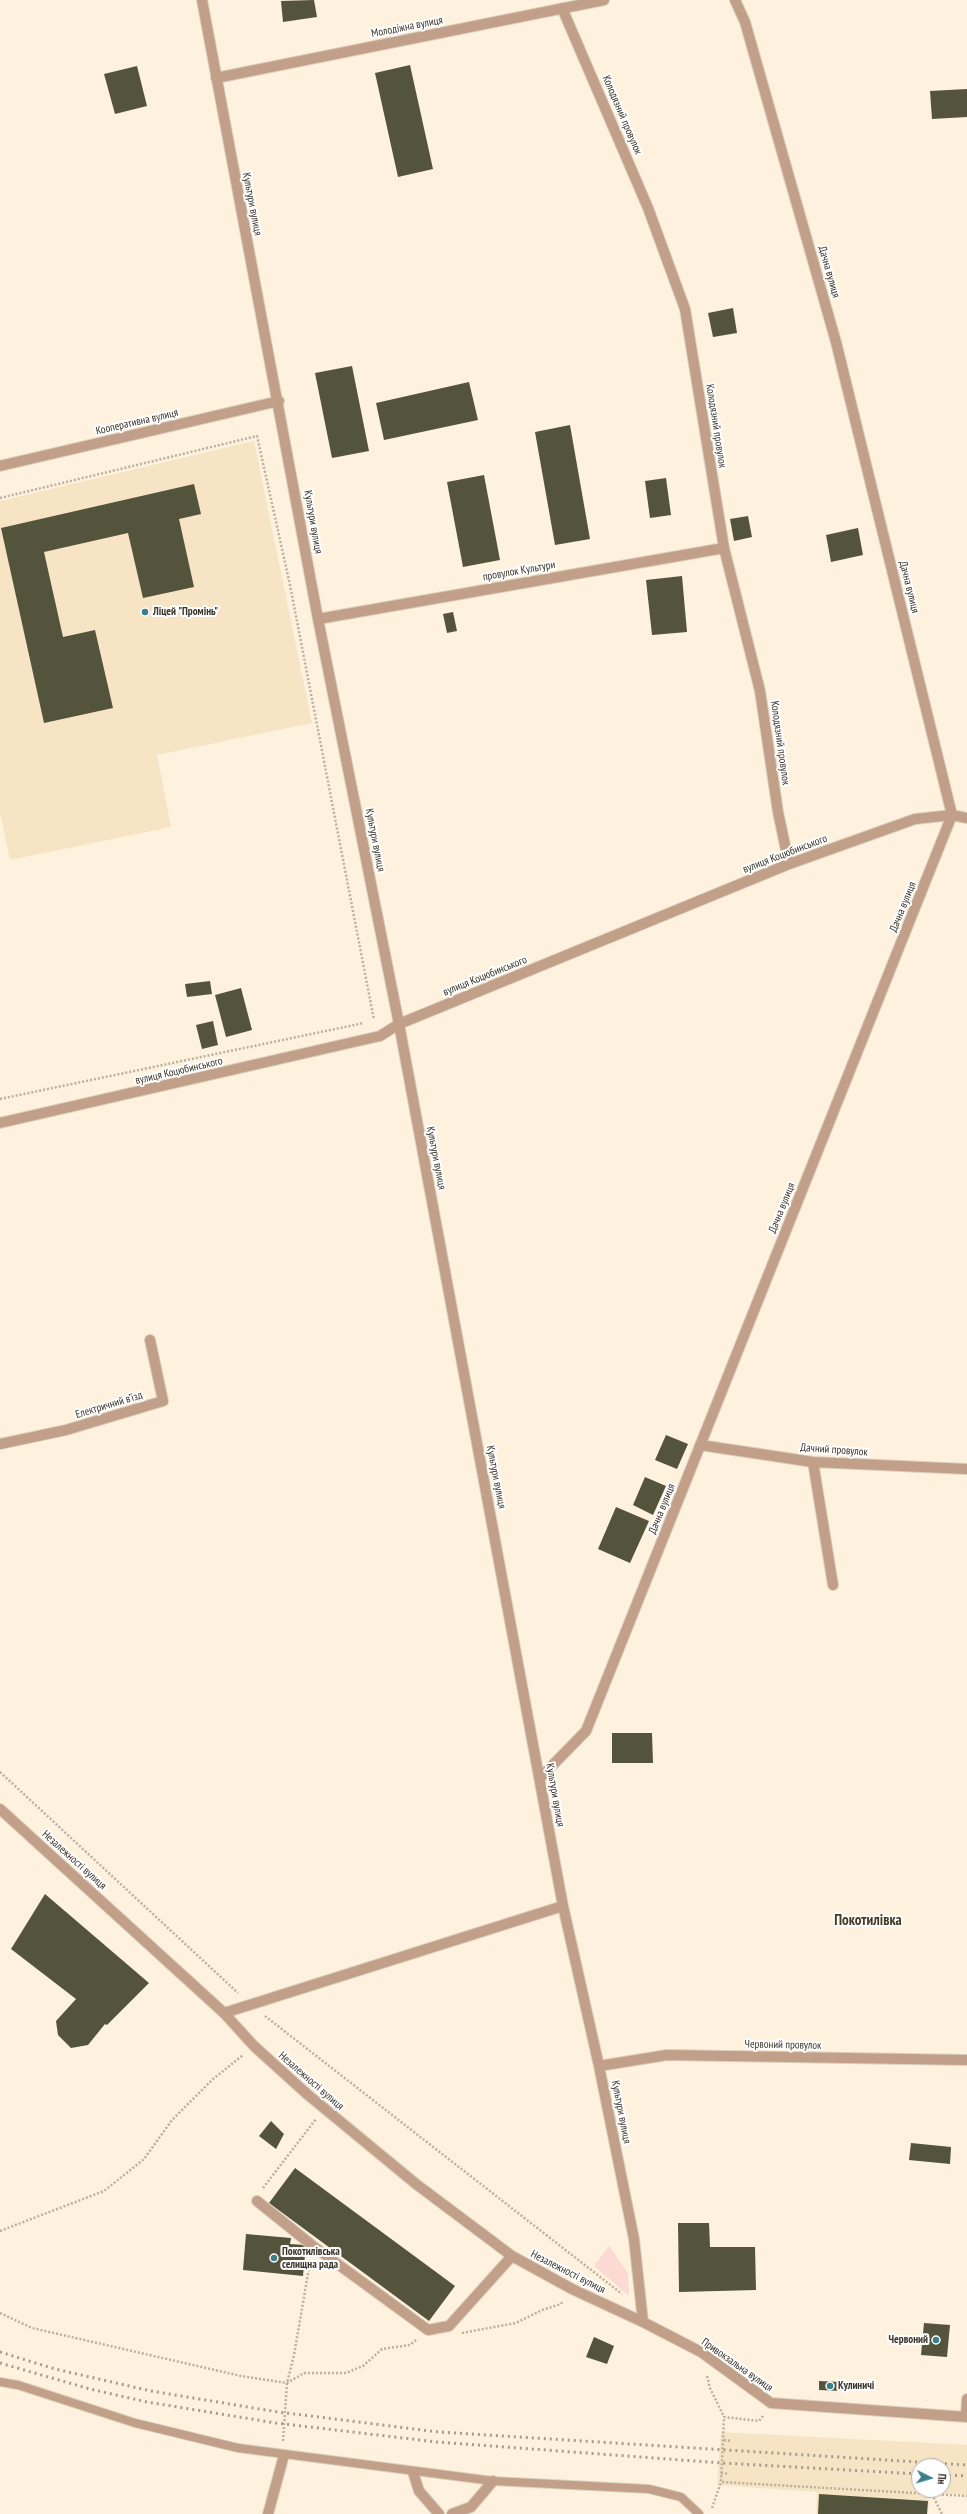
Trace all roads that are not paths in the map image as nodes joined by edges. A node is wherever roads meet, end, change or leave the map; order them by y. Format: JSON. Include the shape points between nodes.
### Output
{"nodes":[{"id":1,"x":202,"y":0,"type":"edge"},
{"id":2,"x":604,"y":0,"type":"edge"},
{"id":3,"x":735,"y":0,"type":"edge"},
{"id":4,"x":562,"y":8,"type":"junction"},
{"id":5,"x":216,"y":78,"type":"junction"},
{"id":6,"x":279,"y":402,"type":"junction"},
{"id":7,"x":0,"y":466,"type":"edge"},
{"id":8,"x":724,"y":548,"type":"junction"},
{"id":9,"x":318,"y":619,"type":"junction"},
{"id":10,"x":952,"y":815,"type":"junction"},
{"id":11,"x":967,"y":818,"type":"edge"},
{"id":12,"x":789,"y":864,"type":"junction"},
{"id":13,"x":399,"y":1024,"type":"junction"},
{"id":14,"x":0,"y":1123,"type":"edge"},
{"id":15,"x":150,"y":1340,"type":"dead end"},
{"id":16,"x":0,"y":1444,"type":"edge"},
{"id":17,"x":700,"y":1445,"type":"junction"},
{"id":18,"x":813,"y":1462,"type":"junction"},
{"id":19,"x":967,"y":1469,"type":"edge"},
{"id":20,"x":833,"y":1585,"type":"dead end"},
{"id":21,"x":540,"y":1778,"type":"junction"},
{"id":22,"x":0,"y":1809,"type":"edge"},
{"id":23,"x":563,"y":1906,"type":"junction"},
{"id":24,"x":224,"y":2013,"type":"junction"},
{"id":25,"x":967,"y":2060,"type":"edge"},
{"id":26,"x":599,"y":2066,"type":"junction"},
{"id":27,"x":257,"y":2201,"type":"dead end"},
{"id":28,"x":512,"y":2256,"type":"junction"},
{"id":29,"x":643,"y":2322,"type":"junction"},
{"id":30,"x":0,"y":2382,"type":"edge"},
{"id":31,"x":967,"y":2399,"type":"edge"},
{"id":32,"x":966,"y":2417,"type":"edge"},
{"id":33,"x":284,"y":2455,"type":"junction"},
{"id":34,"x":413,"y":2472,"type":"junction"},
{"id":35,"x":493,"y":2481,"type":"junction"},
{"id":36,"x":268,"y":2514,"type":"edge"},
{"id":37,"x":439,"y":2514,"type":"edge"},
{"id":38,"x":452,"y":2514,"type":"edge"},
{"id":39,"x":699,"y":2514,"type":"edge"}],
"edges":[{"from":1,"to":5,"type":"street","name":"Культури вулиця"},
{"from":2,"to":4,"type":"street","name":"Молодіжна вулиця"},
{"from":3,"to":10,"type":"street","name":"Дачна вулиця","via":[[746,22],[836,342]]},
{"from":4,"to":5,"type":"street","name":"Молодіжна вулиця"},
{"from":4,"to":8,"type":"street","name":"Колодязний провулок","via":[[648,208],[685,309]]},
{"from":5,"to":6,"type":"street","name":"Культури вулиця"},
{"from":6,"to":7,"type":"street","name":"Кооперативна вулиця"},
{"from":6,"to":9,"type":"street","name":"Культури вулиця"},
{"from":8,"to":9,"type":"street","name":"провулок Культури"},
{"from":8,"to":12,"type":"street","name":"Колодязний провулок","via":[[760,692],[778,812]]},
{"from":9,"to":13,"type":"street","name":"Культури вулиця"},
{"from":10,"to":11,"type":"street","name":"вулиця Коцюбинського"},
{"from":10,"to":12,"type":"street","name":"вулиця Коцюбинського","via":[[915,819]]},
{"from":10,"to":17,"type":"street","name":"Дачна вулиця"},
{"from":12,"to":13,"type":"street","name":"вулиця Коцюбинського"},
{"from":13,"to":14,"type":"street","name":"вулиця Коцюбинського","via":[[380,1036],[352,1044]]},
{"from":13,"to":21,"type":"street","name":"Культури вулиця"},
{"from":15,"to":16,"type":"street","name":"Електричний в’їзд","via":[[163,1401],[66,1430]]},
{"from":17,"to":18,"type":"street","name":"Дачний провулок"},
{"from":17,"to":21,"type":"street","name":"Дачна вулиця","via":[[586,1731]]},
{"from":18,"to":19,"type":"street","name":"Дачний провулок"},
{"from":18,"to":20,"type":"street"},
{"from":21,"to":23,"type":"street","name":"Культури вулиця"},
{"from":22,"to":24,"type":"street","name":"Незалежності вулиця"},
{"from":23,"to":24,"type":"street"},
{"from":23,"to":26,"type":"street","name":"Культури вулиця"},
{"from":24,"to":28,"type":"street","name":"Незалежності вулиця","via":[[254,2046],[307,2094],[416,2184]]},
{"from":25,"to":26,"type":"street","name":"Червоний провулок","via":[[667,2055]]},
{"from":26,"to":29,"type":"street","name":"Культури вулиця","via":[[634,2239]]},
{"from":27,"to":28,"type":"street","via":[[313,2246],[428,2330],[439,2330],[448,2326]]},
{"from":28,"to":29,"type":"street","name":"Незалежності вулиця","via":[[572,2289]]},
{"from":29,"to":32,"type":"street","name":"Привокзальна вулиця","via":[[701,2352],[771,2403]]},
{"from":30,"to":33,"type":"lane","via":[[18,2385],[135,2423],[238,2448]]},
{"from":31,"to":32,"type":"street"},
{"from":33,"to":34,"type":"lane"},
{"from":33,"to":36,"type":"street"},
{"from":34,"to":35,"type":"lane","via":[[440,2473]]},
{"from":34,"to":37,"type":"street","via":[[419,2491]]},
{"from":35,"to":38,"type":"street","via":[[471,2507]]},
{"from":35,"to":39,"type":"lane","via":[[649,2489],[682,2497]]}]}
